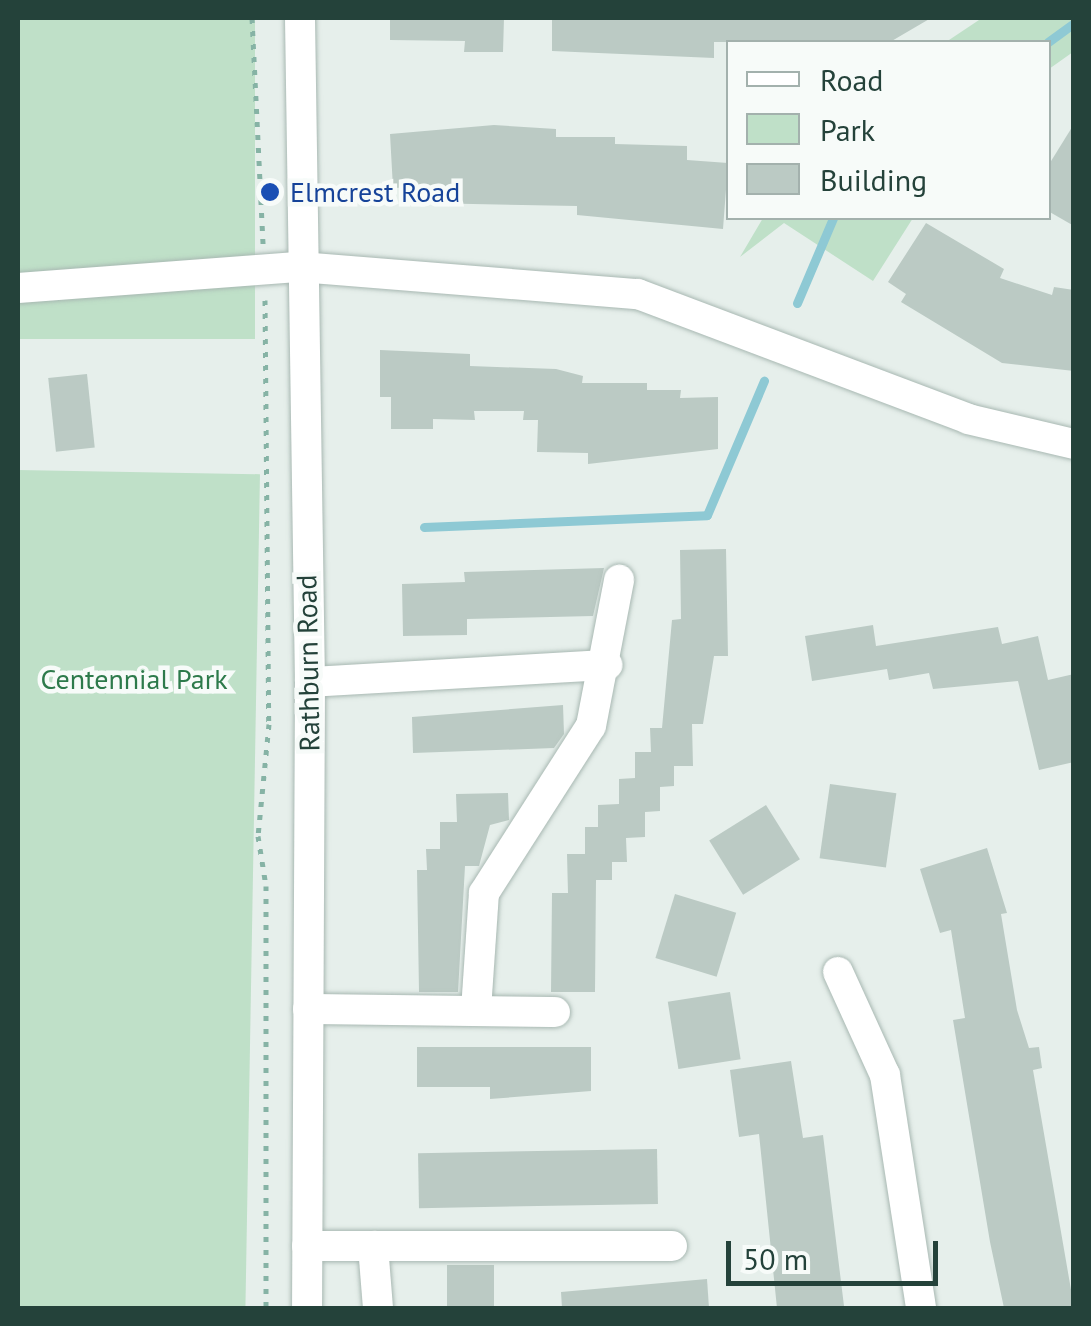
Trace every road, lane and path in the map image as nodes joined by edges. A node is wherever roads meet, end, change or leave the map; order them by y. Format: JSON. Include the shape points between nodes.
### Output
{"nodes":[{"id":1,"x":252,"y":18,"type":"edge"},
{"id":2,"x":300,"y":18,"type":"edge"},
{"id":3,"x":263,"y":243,"type":"dead end"},
{"id":4,"x":300,"y":266,"type":"junction"},
{"id":5,"x":18,"y":288,"type":"edge"},
{"id":6,"x":263,"y":292,"type":"dead end"},
{"id":7,"x":1074,"y":444,"type":"edge"},
{"id":8,"x":619,"y":580,"type":"dead end"},
{"id":9,"x":608,"y":665,"type":"junction"},
{"id":10,"x":310,"y":682,"type":"junction"},
{"id":11,"x":838,"y":972,"type":"dead end"},
{"id":12,"x":308,"y":1009,"type":"junction"},
{"id":13,"x":476,"y":1010,"type":"junction"},
{"id":14,"x":555,"y":1012,"type":"dead end"},
{"id":15,"x":307,"y":1246,"type":"junction"},
{"id":16,"x":373,"y":1246,"type":"junction"},
{"id":17,"x":672,"y":1246,"type":"dead end"},
{"id":18,"x":266,"y":1308,"type":"edge"},
{"id":19,"x":307,"y":1308,"type":"edge"},
{"id":20,"x":378,"y":1308,"type":"edge"},
{"id":21,"x":921,"y":1308,"type":"edge"}],
"edges":[{"from":1,"to":3,"type":"path"},
{"from":2,"to":4,"type":"street","name":"Rathburn Road"},
{"from":4,"to":5,"type":"street"},
{"from":4,"to":7,"type":"street","via":[[638,294],[968,418]]},
{"from":4,"to":10,"type":"street","name":"Rathburn Road"},
{"from":6,"to":18,"type":"path","via":[[269,724],[258,836],[266,886]]},
{"from":8,"to":9,"type":"street"},
{"from":9,"to":10,"type":"street"},
{"from":9,"to":13,"type":"street","via":[[591,726],[484,893]]},
{"from":10,"to":12,"type":"street","name":"Rathburn Road"},
{"from":11,"to":21,"type":"street","via":[[884,1075]]},
{"from":12,"to":13,"type":"street"},
{"from":12,"to":15,"type":"street","name":"Rathburn Road"},
{"from":13,"to":14,"type":"street"},
{"from":15,"to":16,"type":"street"},
{"from":15,"to":19,"type":"street","name":"Rathburn Road"},
{"from":16,"to":17,"type":"street"},
{"from":16,"to":20,"type":"street"}]}
